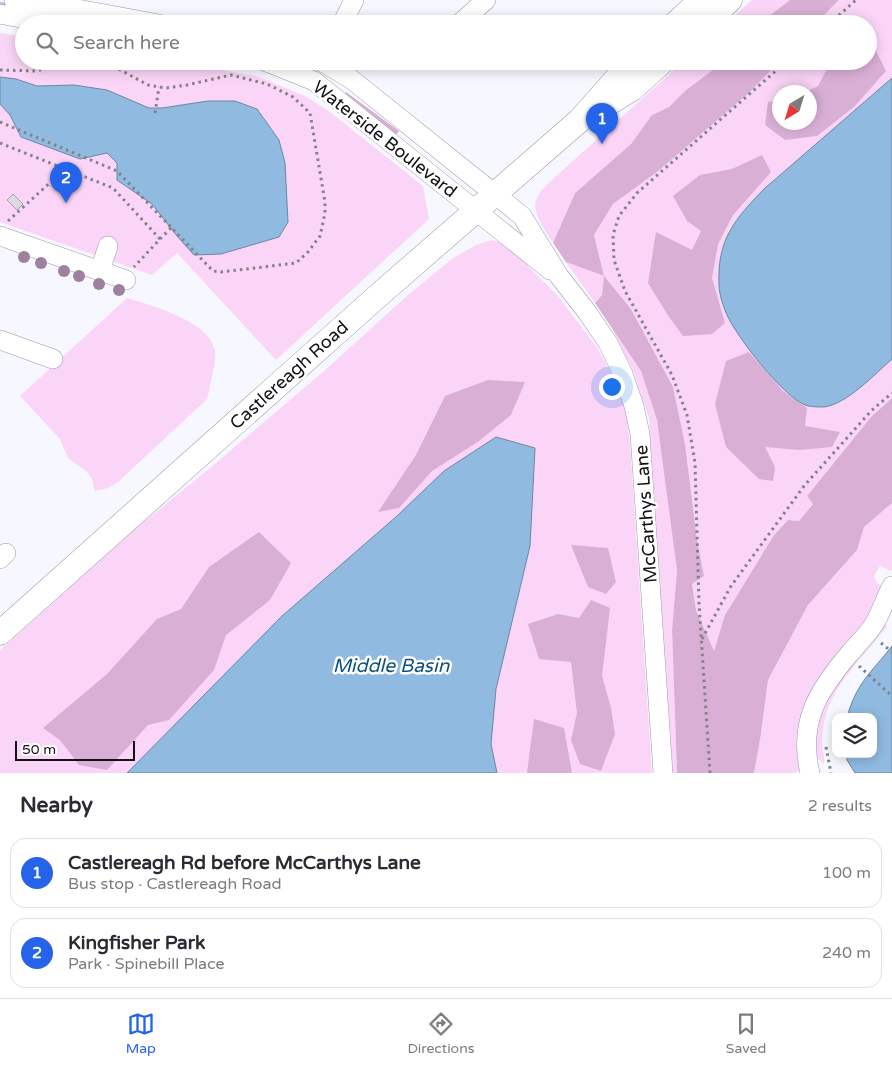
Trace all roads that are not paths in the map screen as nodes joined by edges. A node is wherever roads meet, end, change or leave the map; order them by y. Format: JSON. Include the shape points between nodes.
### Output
{"nodes":[{"id":1,"x":14,"y":0,"type":"edge"},
{"id":2,"x":354,"y":0,"type":"edge"},
{"id":3,"x":486,"y":0,"type":"edge"},
{"id":4,"x":701,"y":0,"type":"edge"},
{"id":5,"x":730,"y":0,"type":"edge"},
{"id":6,"x":84,"y":5,"type":"edge"},
{"id":7,"x":0,"y":14,"type":"edge"},
{"id":8,"x":123,"y":15,"type":"edge"},
{"id":9,"x":346,"y":15,"type":"edge"},
{"id":10,"x":469,"y":15,"type":"edge"},
{"id":11,"x":685,"y":15,"type":"edge"},
{"id":12,"x":714,"y":15,"type":"edge"},
{"id":13,"x":15,"y":17,"type":"edge"},
{"id":14,"x":286,"y":70,"type":"edge"},
{"id":15,"x":319,"y":70,"type":"edge"},
{"id":16,"x":337,"y":70,"type":"edge"},
{"id":17,"x":625,"y":70,"type":"edge"},
{"id":18,"x":653,"y":70,"type":"edge"},
{"id":19,"x":314,"y":81,"type":"junction"},
{"id":20,"x":580,"y":120,"type":"junction"},
{"id":21,"x":495,"y":194,"type":"junction"},
{"id":22,"x":476,"y":211,"type":"junction"},
{"id":23,"x":4,"y":229,"type":"edge"},
{"id":24,"x":108,"y":246,"type":"dead end"},
{"id":25,"x":100,"y":271,"type":"junction"},
{"id":26,"x":559,"y":276,"type":"junction"},
{"id":27,"x":126,"y":280,"type":"road end"},
{"id":28,"x":0,"y":340,"type":"edge"},
{"id":29,"x":53,"y":358,"type":"dead end"},
{"id":30,"x":892,"y":586,"type":"edge"},
{"id":31,"x":0,"y":633,"type":"edge"},
{"id":32,"x":663,"y":773,"type":"edge"},
{"id":33,"x":810,"y":773,"type":"edge"}],
"edges":[{"from":1,"to":6,"type":"street"},
{"from":2,"to":9,"type":"street"},
{"from":3,"to":10,"type":"street"},
{"from":4,"to":11,"type":"main road"},
{"from":5,"to":12,"type":"main road"},
{"from":6,"to":8,"type":"street"},
{"from":7,"to":13,"type":"street"},
{"from":14,"to":19,"type":"street","name":"Waterside Boulevard"},
{"from":15,"to":19,"type":"street"},
{"from":16,"to":21,"type":"street","name":"Waterside Boulevard"},
{"from":17,"to":20,"type":"main road","name":"Castlereagh Road"},
{"from":18,"to":20,"type":"main road","name":"Castlereagh Road","via":[[632,89]]},
{"from":19,"to":22,"type":"street","name":"Waterside Boulevard"},
{"from":20,"to":21,"type":"main road","name":"Castlereagh Road"},
{"from":21,"to":22,"type":"main road","name":"Castlereagh Road"},
{"from":21,"to":26,"type":"street","name":"McCarthys Lane","via":[[522,216]]},
{"from":22,"to":26,"type":"street","name":"McCarthys Lane"},
{"from":22,"to":31,"type":"main road","name":"Castlereagh Road"},
{"from":23,"to":25,"type":"street"},
{"from":24,"to":25,"type":"street"},
{"from":25,"to":27,"type":"street"},
{"from":26,"to":32,"type":"street","name":"McCarthys Lane","via":[[608,343],[623,374],[640,434]]},
{"from":28,"to":29,"type":"street"},
{"from":30,"to":33,"type":"street","via":[[874,623],[816,699],[808,726]]}]}
